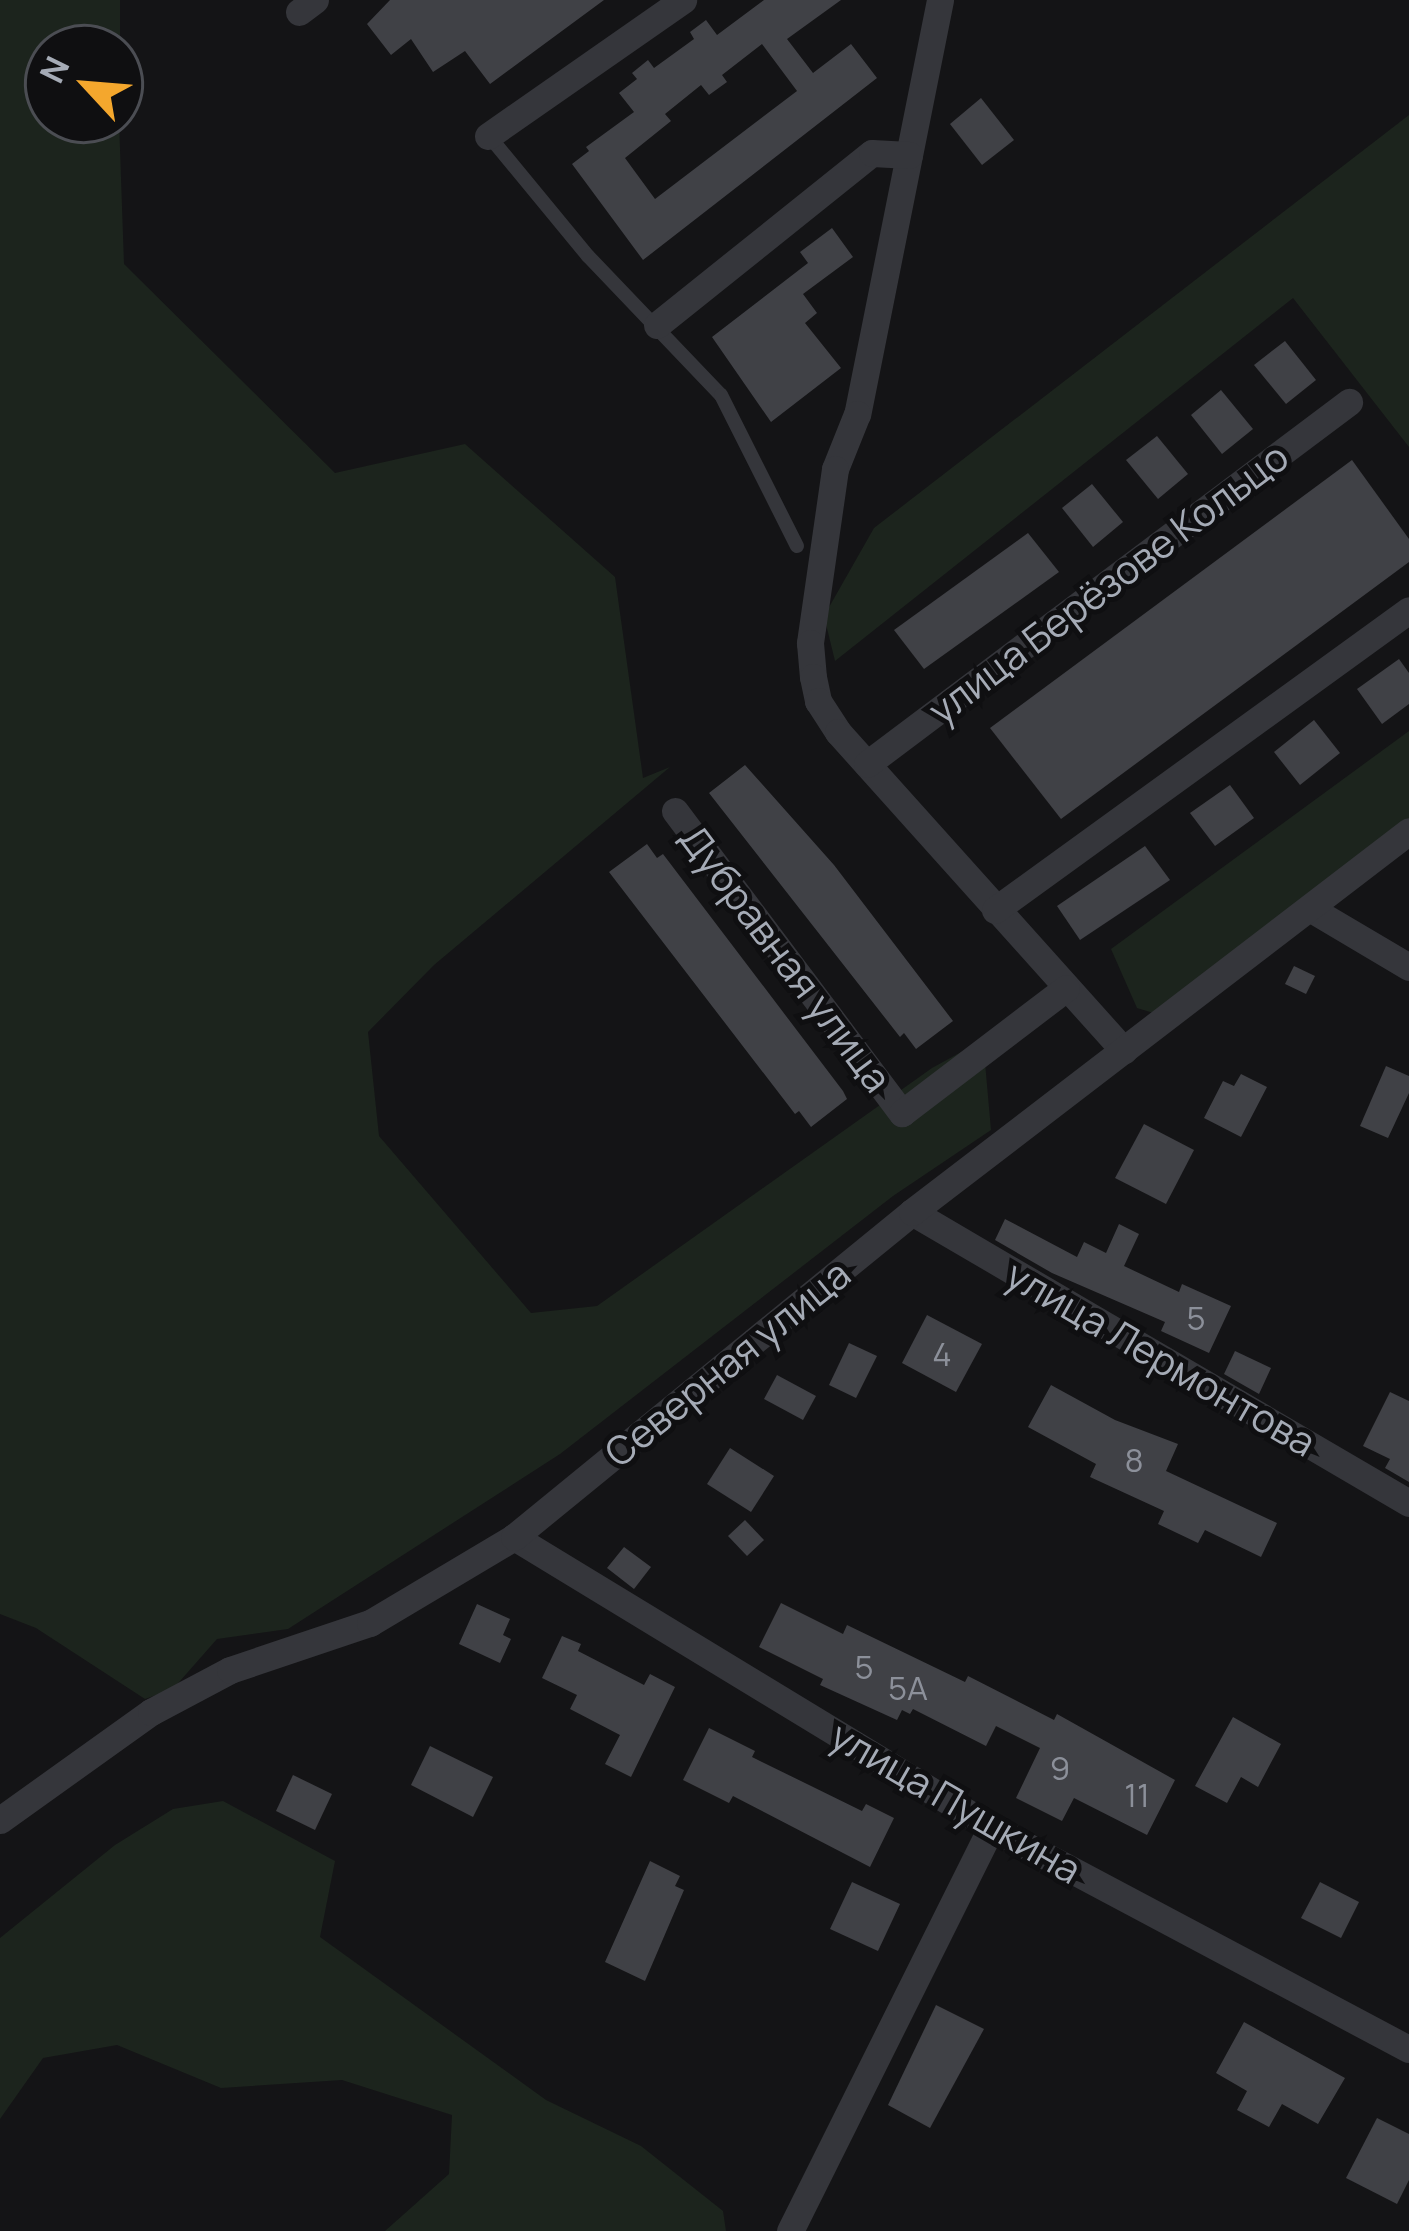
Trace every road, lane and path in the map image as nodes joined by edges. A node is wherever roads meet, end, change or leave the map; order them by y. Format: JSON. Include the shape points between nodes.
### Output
{"nodes":[{"id":1,"x":683,"y":0,"type":"edge"},
{"id":2,"x":940,"y":0,"type":"edge"},
{"id":3,"x":488,"y":136,"type":"joint"},
{"id":4,"x":909,"y":155,"type":"junction"},
{"id":5,"x":657,"y":325,"type":"junction"},
{"id":6,"x":1349,"y":402,"type":"dead end"},
{"id":7,"x":797,"y":546,"type":"dead end"},
{"id":8,"x":1409,"y":610,"type":"edge"},
{"id":9,"x":867,"y":764,"type":"junction"},
{"id":10,"x":676,"y":811,"type":"dead end"},
{"id":11,"x":1409,"y":831,"type":"edge"},
{"id":12,"x":1311,"y":908,"type":"junction"},
{"id":13,"x":995,"y":910,"type":"junction"},
{"id":14,"x":1409,"y":967,"type":"edge"},
{"id":15,"x":1066,"y":988,"type":"junction"},
{"id":16,"x":1124,"y":1051,"type":"junction"},
{"id":17,"x":912,"y":1212,"type":"junction"},
{"id":18,"x":1409,"y":1503,"type":"edge"},
{"id":19,"x":514,"y":1537,"type":"junction"},
{"id":20,"x":0,"y":1820,"type":"edge"},
{"id":21,"x":991,"y":1827,"type":"junction"},
{"id":22,"x":1409,"y":2049,"type":"edge"},
{"id":23,"x":790,"y":2231,"type":"edge"}],
"edges":[{"from":1,"to":3,"type":"street"},
{"from":2,"to":4,"type":"street"},
{"from":3,"to":5,"type":"lane"},
{"from":4,"to":5,"type":"street","via":[[872,153]]},
{"from":4,"to":9,"type":"street","via":[[857,414],[835,469],[810,644],[818,701]]},
{"from":5,"to":7,"type":"lane","via":[[721,395]]},
{"from":6,"to":9,"type":"street","name":"улица Берёзове Кольцо"},
{"from":8,"to":13,"type":"street"},
{"from":9,"to":13,"type":"street"},
{"from":10,"to":15,"type":"street","name":"Дубравная улица","via":[[902,1112]]},
{"from":11,"to":12,"type":"street","name":"Северная улица"},
{"from":12,"to":14,"type":"street"},
{"from":12,"to":16,"type":"street","name":"Северная улица"},
{"from":13,"to":15,"type":"street"},
{"from":15,"to":16,"type":"street"},
{"from":16,"to":17,"type":"street","name":"Северная улица"},
{"from":17,"to":18,"type":"street","name":"улица Лермонтова"},
{"from":17,"to":19,"type":"street","name":"Северная улица"},
{"from":19,"to":20,"type":"street","name":"Северная улица","via":[[370,1623],[230,1670],[151,1712]]},
{"from":19,"to":21,"type":"street","name":"улица Пушкина"},
{"from":21,"to":22,"type":"street","name":"улица Пушкина"},
{"from":21,"to":23,"type":"street"}]}
